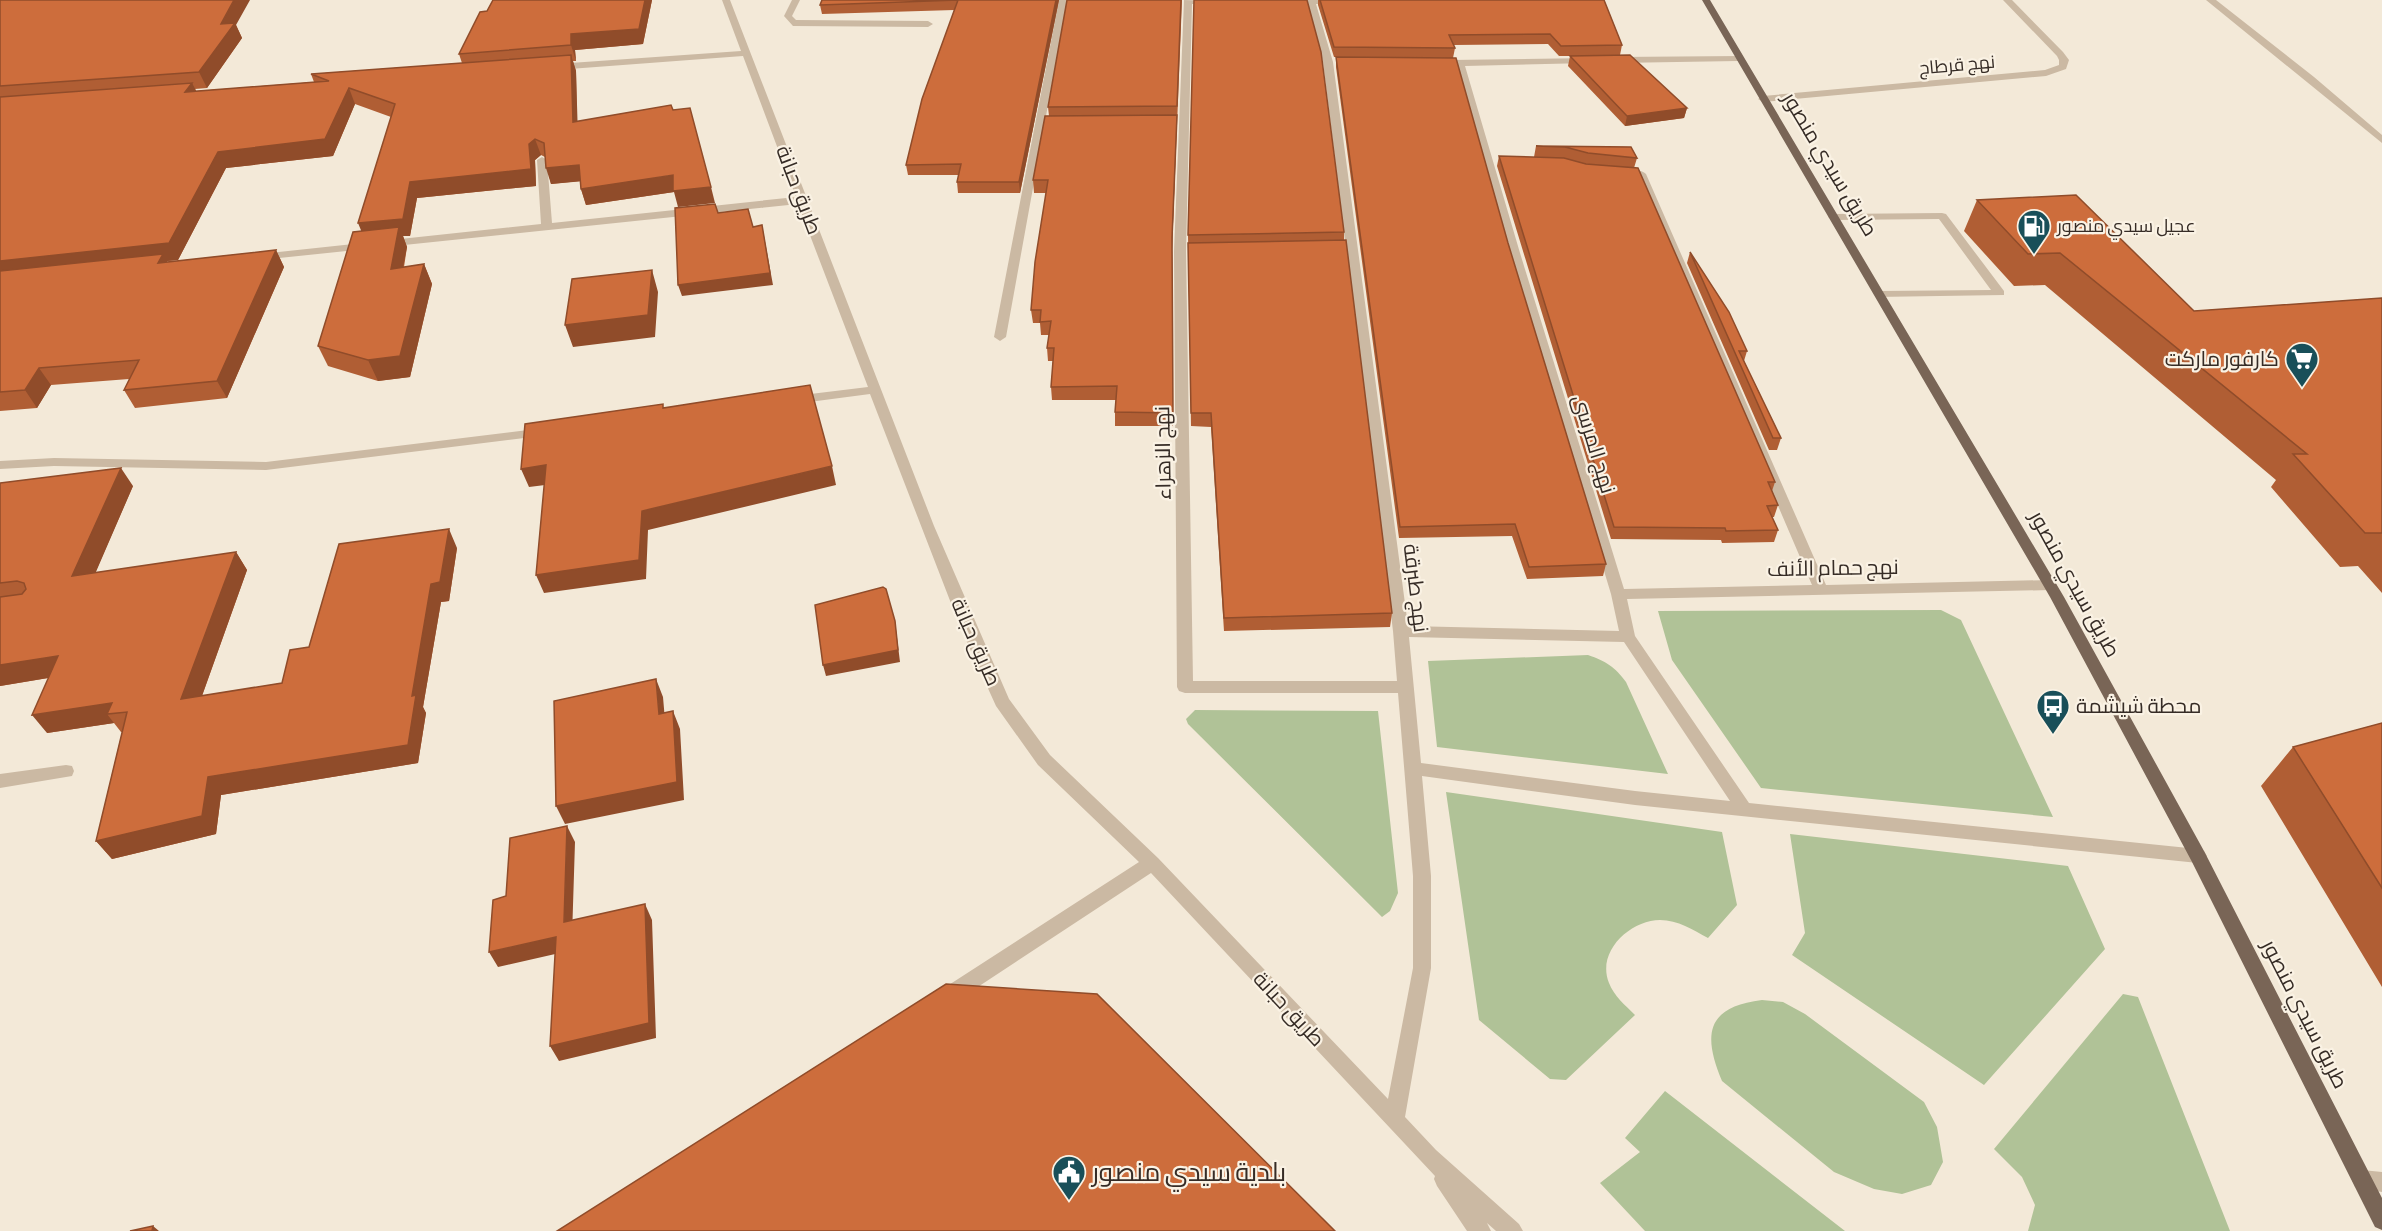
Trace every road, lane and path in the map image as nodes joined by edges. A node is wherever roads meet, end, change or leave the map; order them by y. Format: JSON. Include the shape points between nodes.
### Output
{"nodes":[{"id":1,"x":726,"y":0,"type":"edge"},
{"id":2,"x":796,"y":0,"type":"edge"},
{"id":3,"x":1063,"y":0,"type":"edge"},
{"id":4,"x":1706,"y":0,"type":"edge"},
{"id":5,"x":2007,"y":0,"type":"edge"},
{"id":6,"x":2210,"y":0,"type":"edge"},
{"id":7,"x":1188,"y":1,"type":"edge"},
{"id":8,"x":1222,"y":1,"type":"edge"},
{"id":9,"x":1311,"y":1,"type":"edge"},
{"id":10,"x":1347,"y":1,"type":"edge"},
{"id":11,"x":1278,"y":2,"type":"edge"},
{"id":12,"x":928,"y":24,"type":"dead end"},
{"id":13,"x":747,"y":53,"type":"junction"},
{"id":14,"x":1738,"y":58,"type":"junction"},
{"id":15,"x":1599,"y":60,"type":"edge"},
{"id":16,"x":1611,"y":60,"type":"edge"},
{"id":17,"x":1438,"y":63,"type":"edge"},
{"id":18,"x":1460,"y":63,"type":"junction"},
{"id":19,"x":550,"y":68,"type":"edge"},
{"id":20,"x":1763,"y":99,"type":"junction"},
{"id":21,"x":2382,"y":140,"type":"edge"},
{"id":22,"x":542,"y":160,"type":"edge"},
{"id":23,"x":1607,"y":171,"type":"edge"},
{"id":24,"x":802,"y":200,"type":"junction"},
{"id":25,"x":1833,"y":217,"type":"junction"},
{"id":26,"x":547,"y":227,"type":"junction"},
{"id":27,"x":250,"y":258,"type":"edge"},
{"id":28,"x":1880,"y":295,"type":"junction"},
{"id":29,"x":1000,"y":337,"type":"dead end"},
{"id":30,"x":874,"y":390,"type":"junction"},
{"id":31,"x":781,"y":402,"type":"edge"},
{"id":32,"x":560,"y":430,"type":"edge"},
{"id":33,"x":0,"y":465,"type":"edge"},
{"id":34,"x":2050,"y":585,"type":"junction"},
{"id":35,"x":1821,"y":589,"type":"junction"},
{"id":36,"x":1618,"y":594,"type":"junction"},
{"id":37,"x":1401,"y":631,"type":"junction"},
{"id":38,"x":1628,"y":637,"type":"junction"},
{"id":39,"x":1404,"y":687,"type":"junction"},
{"id":40,"x":1413,"y":768,"type":"junction"},
{"id":41,"x":66,"y":771,"type":"dead end"},
{"id":42,"x":0,"y":782,"type":"edge"},
{"id":43,"x":1745,"y":810,"type":"junction"},
{"id":44,"x":2198,"y":856,"type":"junction"},
{"id":45,"x":1152,"y":863,"type":"junction"},
{"id":46,"x":934,"y":1006,"type":"edge"},
{"id":47,"x":1394,"y":1120,"type":"junction"},
{"id":48,"x":1429,"y":1156,"type":"junction"},
{"id":49,"x":2372,"y":1181,"type":"edge"},
{"id":50,"x":2379,"y":1214,"type":"edge"},
{"id":51,"x":1480,"y":1231,"type":"edge"},
{"id":52,"x":1512,"y":1231,"type":"edge"},
{"id":53,"x":2379,"y":1231,"type":"edge"}],
"edges":[{"from":1,"to":13,"type":"street","name":"طريق حبانة"},
{"from":2,"to":12,"type":"street","via":[[788,16],[793,23]]},
{"from":3,"to":29,"type":"street","via":[[1045,123]]},
{"from":4,"to":14,"type":"main road","name":"طريق سيدي منصور"},
{"from":5,"to":20,"type":"street","name":"نهج قرطاج","via":[[2060,54],[2063,67],[2046,73]]},
{"from":6,"to":21,"type":"street"},
{"from":7,"to":8,"type":"street"},
{"from":7,"to":39,"type":"street","name":"نهج الزهراء","via":[[1178,122],[1186,251],[1185,687]]},
{"from":9,"to":10,"type":"street"},
{"from":9,"to":11,"type":"street"},
{"from":9,"to":37,"type":"street","name":"نهج طبرقة","via":[[1333,62],[1344,248]]},
{"from":13,"to":19,"type":"street"},
{"from":13,"to":24,"type":"street","name":"طريق حبانة"},
{"from":14,"to":16,"type":"street"},
{"from":14,"to":20,"type":"main road","name":"طريق سيدي منصور"},
{"from":15,"to":18,"type":"street"},
{"from":17,"to":18,"type":"street"},
{"from":18,"to":36,"type":"street","name":"نهج المرسى","via":[[1494,161]]},
{"from":20,"to":25,"type":"main road","name":"طريق سيدي منصور"},
{"from":22,"to":26,"type":"street"},
{"from":23,"to":35,"type":"street","via":[[1641,174]]},
{"from":24,"to":26,"type":"street"},
{"from":24,"to":30,"type":"street","name":"طريق حبانة"},
{"from":25,"to":28,"type":"main road","name":"طريق سيدي منصور"},
{"from":25,"to":28,"type":"street","via":[[1942,216],[2000,293]]},
{"from":26,"to":27,"type":"street"},
{"from":28,"to":34,"type":"main road","name":"طريق سيدي منصور"},
{"from":30,"to":31,"type":"street"},
{"from":30,"to":45,"type":"street","name":"طريق حبانة","via":[[1002,702],[1044,760]]},
{"from":32,"to":33,"type":"street","via":[[266,466],[54,462]]},
{"from":34,"to":35,"type":"street","name":"نهج حمام الأنف"},
{"from":34,"to":44,"type":"main road","name":"طريق سيدي منصور"},
{"from":35,"to":36,"type":"street","name":"نهج حمام الأنف"},
{"from":36,"to":38,"type":"street","name":"نهج المرسى"},
{"from":37,"to":38,"type":"street"},
{"from":37,"to":39,"type":"street","name":"نهج طبرقة"},
{"from":38,"to":43,"type":"street","name":"نهج المرسى"},
{"from":39,"to":40,"type":"street","name":"نهج طبرقة"},
{"from":40,"to":43,"type":"street"},
{"from":40,"to":47,"type":"street","name":"نهج طبرقة","via":[[1422,876],[1422,968]]},
{"from":41,"to":42,"type":"street"},
{"from":43,"to":44,"type":"street"},
{"from":44,"to":49,"type":"main road","name":"طريق سيدي منصور"},
{"from":45,"to":46,"type":"street"},
{"from":45,"to":47,"type":"street","name":"طريق حبانة"},
{"from":47,"to":48,"type":"street","name":"طريق حبانة"},
{"from":48,"to":51,"type":"street","name":"طريق حبانة"},
{"from":48,"to":52,"type":"street","name":"طريق حبانة"},
{"from":49,"to":50,"type":"main road","name":"طريق سيدي منصور"},
{"from":50,"to":53,"type":"main road","name":"طريق سيدي منصور"}]}
